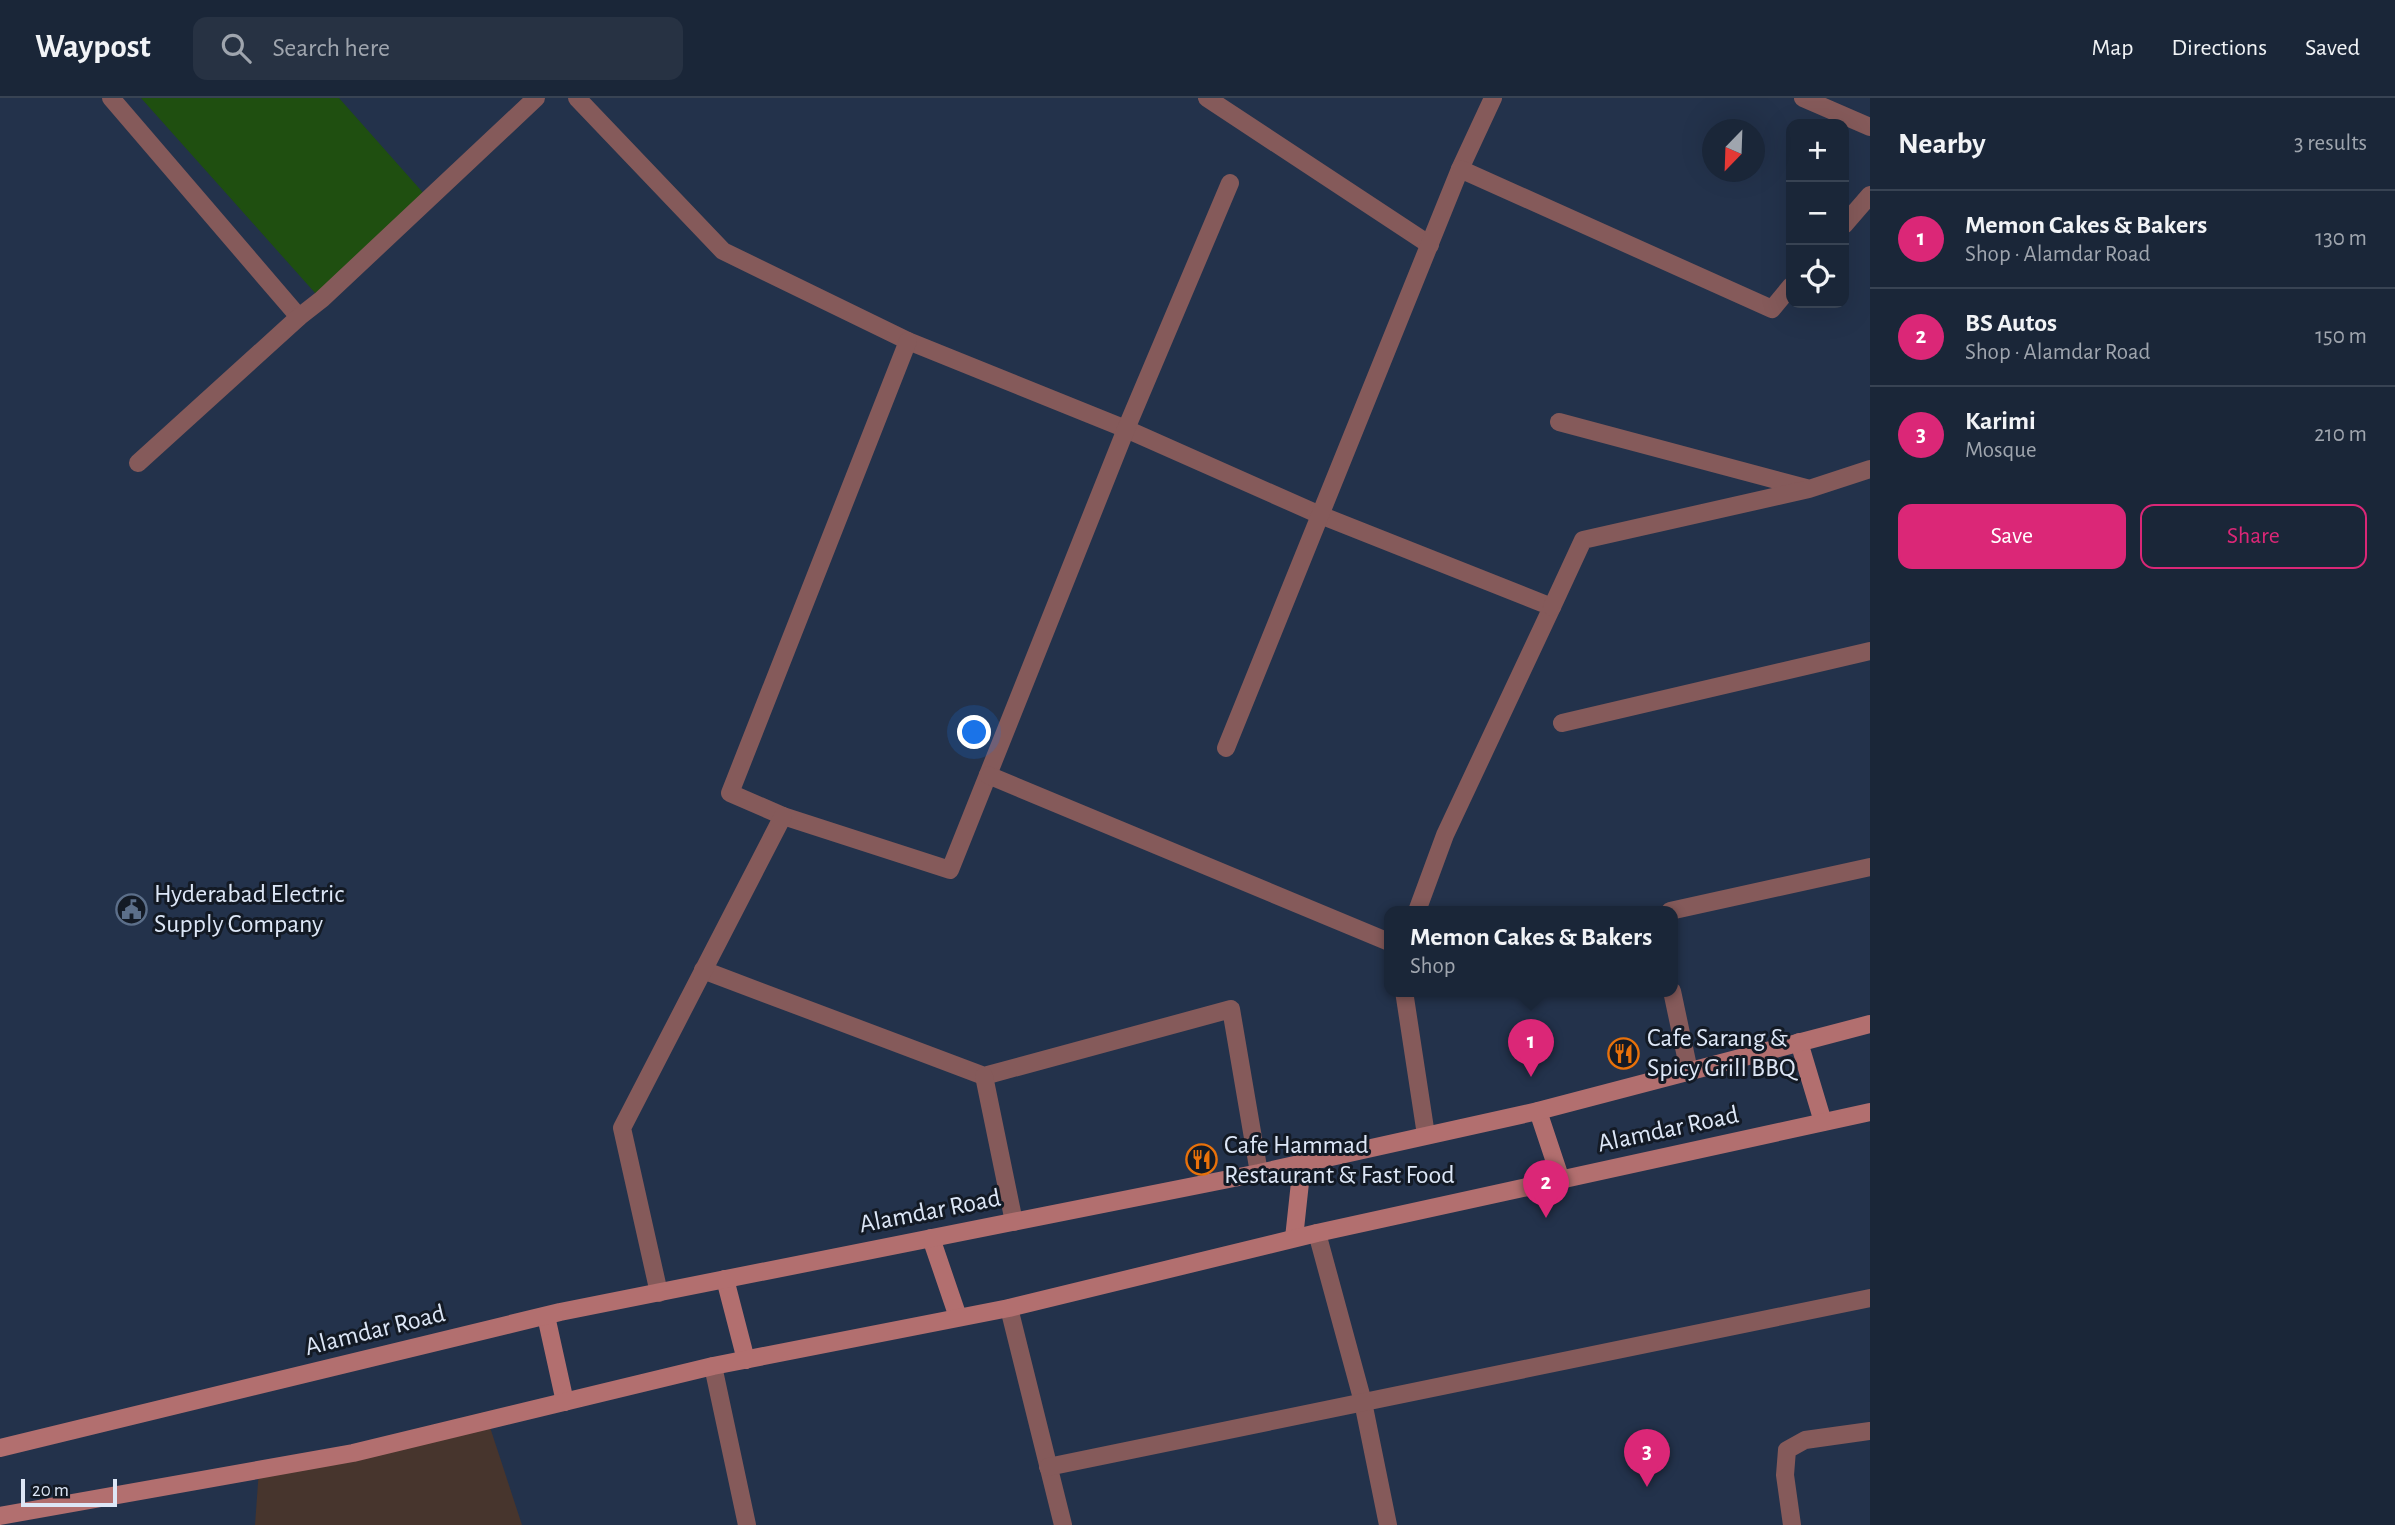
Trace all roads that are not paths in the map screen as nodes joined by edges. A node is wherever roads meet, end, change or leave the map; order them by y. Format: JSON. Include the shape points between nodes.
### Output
{"nodes":[{"id":1,"x":111,"y":98,"type":"edge"},
{"id":2,"x":537,"y":98,"type":"edge"},
{"id":3,"x":577,"y":98,"type":"edge"},
{"id":4,"x":1207,"y":98,"type":"edge"},
{"id":5,"x":1493,"y":98,"type":"edge"},
{"id":6,"x":1803,"y":98,"type":"edge"},
{"id":7,"x":1870,"y":127,"type":"edge"},
{"id":8,"x":1460,"y":169,"type":"junction"},
{"id":9,"x":1230,"y":183,"type":"dead end"},
{"id":10,"x":1870,"y":195,"type":"edge"},
{"id":11,"x":1849,"y":219,"type":"edge"},
{"id":12,"x":1430,"y":245,"type":"junction"},
{"id":13,"x":1786,"y":292,"type":"edge"},
{"id":14,"x":299,"y":317,"type":"junction"},
{"id":15,"x":908,"y":341,"type":"junction"},
{"id":16,"x":1559,"y":422,"type":"dead end"},
{"id":17,"x":1126,"y":429,"type":"junction"},
{"id":18,"x":138,"y":463,"type":"dead end"},
{"id":19,"x":1870,"y":469,"type":"edge"},
{"id":20,"x":1809,"y":489,"type":"junction"},
{"id":21,"x":1320,"y":515,"type":"junction"},
{"id":22,"x":1552,"y":607,"type":"junction"},
{"id":23,"x":1870,"y":651,"type":"edge"},
{"id":24,"x":1562,"y":723,"type":"dead end"},
{"id":25,"x":1226,"y":748,"type":"dead end"},
{"id":26,"x":988,"y":775,"type":"junction"},
{"id":27,"x":783,"y":816,"type":"junction"},
{"id":28,"x":1870,"y":867,"type":"edge"},
{"id":29,"x":1419,"y":906,"type":"edge"},
{"id":30,"x":1678,"y":909,"type":"edge"},
{"id":31,"x":1384,"y":940,"type":"edge"},
{"id":32,"x":703,"y":970,"type":"junction"},
{"id":33,"x":1405,"y":997,"type":"edge"},
{"id":34,"x":1673,"y":997,"type":"edge"},
{"id":35,"x":1870,"y":1024,"type":"edge"},
{"id":36,"x":1799,"y":1042,"type":"junction"},
{"id":37,"x":1689,"y":1071,"type":"junction"},
{"id":38,"x":984,"y":1076,"type":"junction"},
{"id":39,"x":1538,"y":1111,"type":"junction"},
{"id":40,"x":1870,"y":1112,"type":"edge"},
{"id":41,"x":1823,"y":1122,"type":"junction"},
{"id":42,"x":1426,"y":1135,"type":"junction"},
{"id":43,"x":1302,"y":1164,"type":"junction"},
{"id":44,"x":1259,"y":1172,"type":"junction"},
{"id":45,"x":1561,"y":1180,"type":"junction"},
{"id":46,"x":1014,"y":1222,"type":"junction"},
{"id":47,"x":1317,"y":1233,"type":"junction"},
{"id":48,"x":931,"y":1238,"type":"junction"},
{"id":49,"x":1294,"y":1238,"type":"junction"},
{"id":50,"x":725,"y":1279,"type":"junction"},
{"id":51,"x":659,"y":1293,"type":"junction"},
{"id":52,"x":1870,"y":1298,"type":"edge"},
{"id":53,"x":1009,"y":1308,"type":"junction"},
{"id":54,"x":545,"y":1316,"type":"junction"},
{"id":55,"x":958,"y":1317,"type":"junction"},
{"id":56,"x":747,"y":1360,"type":"junction"},
{"id":57,"x":713,"y":1366,"type":"junction"},
{"id":58,"x":565,"y":1402,"type":"junction"},
{"id":59,"x":1363,"y":1402,"type":"junction"},
{"id":60,"x":1870,"y":1431,"type":"edge"},
{"id":61,"x":0,"y":1448,"type":"edge"},
{"id":62,"x":1048,"y":1466,"type":"junction"},
{"id":63,"x":0,"y":1516,"type":"edge"},
{"id":64,"x":747,"y":1525,"type":"edge"},
{"id":65,"x":1063,"y":1525,"type":"edge"},
{"id":66,"x":1388,"y":1525,"type":"edge"},
{"id":67,"x":1792,"y":1525,"type":"edge"}],
"edges":[{"from":1,"to":14,"type":"street"},
{"from":2,"to":14,"type":"street"},
{"from":3,"to":15,"type":"street","via":[[723,251]]},
{"from":4,"to":12,"type":"street"},
{"from":5,"to":8,"type":"street"},
{"from":6,"to":7,"type":"street"},
{"from":8,"to":12,"type":"street"},
{"from":8,"to":13,"type":"street","via":[[1772,309]]},
{"from":9,"to":17,"type":"street"},
{"from":10,"to":11,"type":"street"},
{"from":12,"to":21,"type":"street"},
{"from":14,"to":18,"type":"street"},
{"from":15,"to":17,"type":"street"},
{"from":15,"to":27,"type":"street","via":[[730,793]]},
{"from":16,"to":20,"type":"street"},
{"from":17,"to":21,"type":"street"},
{"from":17,"to":26,"type":"street"},
{"from":19,"to":20,"type":"street"},
{"from":20,"to":22,"type":"street","via":[[1583,540]]},
{"from":21,"to":22,"type":"street"},
{"from":21,"to":25,"type":"street"},
{"from":22,"to":29,"type":"street","via":[[1445,835]]},
{"from":23,"to":24,"type":"street"},
{"from":26,"to":27,"type":"street","via":[[950,870]]},
{"from":26,"to":31,"type":"street"},
{"from":27,"to":32,"type":"street"},
{"from":28,"to":30,"type":"street"},
{"from":32,"to":38,"type":"street"},
{"from":32,"to":51,"type":"street","via":[[622,1128]]},
{"from":33,"to":42,"type":"street"},
{"from":34,"to":37,"type":"street"},
{"from":35,"to":36,"type":"street","name":"Alamdar Road"},
{"from":36,"to":37,"type":"street","name":"Alamdar Road"},
{"from":36,"to":41,"type":"street"},
{"from":37,"to":39,"type":"street","name":"Alamdar Road"},
{"from":38,"to":44,"type":"street","via":[[1231,1009]]},
{"from":38,"to":46,"type":"street"},
{"from":39,"to":42,"type":"street","name":"Alamdar Road"},
{"from":39,"to":45,"type":"street"},
{"from":40,"to":41,"type":"street","name":"Alamdar Road"},
{"from":41,"to":45,"type":"street","name":"Alamdar Road"},
{"from":42,"to":43,"type":"street","name":"Alamdar Road"},
{"from":43,"to":44,"type":"street","name":"Alamdar Road"},
{"from":43,"to":49,"type":"street"},
{"from":44,"to":46,"type":"street","name":"Alamdar Road"},
{"from":45,"to":47,"type":"street","name":"Alamdar Road"},
{"from":46,"to":48,"type":"street","name":"Alamdar Road"},
{"from":47,"to":49,"type":"street","name":"Alamdar Road"},
{"from":47,"to":59,"type":"street"},
{"from":48,"to":50,"type":"street","name":"Alamdar Road"},
{"from":48,"to":55,"type":"street"},
{"from":49,"to":53,"type":"street","name":"Alamdar Road"},
{"from":50,"to":51,"type":"street","name":"Alamdar Road"},
{"from":50,"to":56,"type":"street"},
{"from":51,"to":54,"type":"street","name":"Alamdar Road"},
{"from":52,"to":59,"type":"street"},
{"from":53,"to":55,"type":"street","name":"Alamdar Road"},
{"from":53,"to":62,"type":"street"},
{"from":54,"to":58,"type":"street"},
{"from":54,"to":61,"type":"street","name":"Alamdar Road"},
{"from":55,"to":56,"type":"street","name":"Alamdar Road"},
{"from":56,"to":57,"type":"street","name":"Alamdar Road"},
{"from":57,"to":58,"type":"street","name":"Alamdar Road"},
{"from":57,"to":64,"type":"street"},
{"from":58,"to":63,"type":"street","name":"Alamdar Road","via":[[353,1452]]},
{"from":59,"to":62,"type":"street"},
{"from":59,"to":66,"type":"street"},
{"from":60,"to":67,"type":"street","via":[[1805,1440],[1787,1450],[1785,1475]]},
{"from":62,"to":65,"type":"street"}]}
